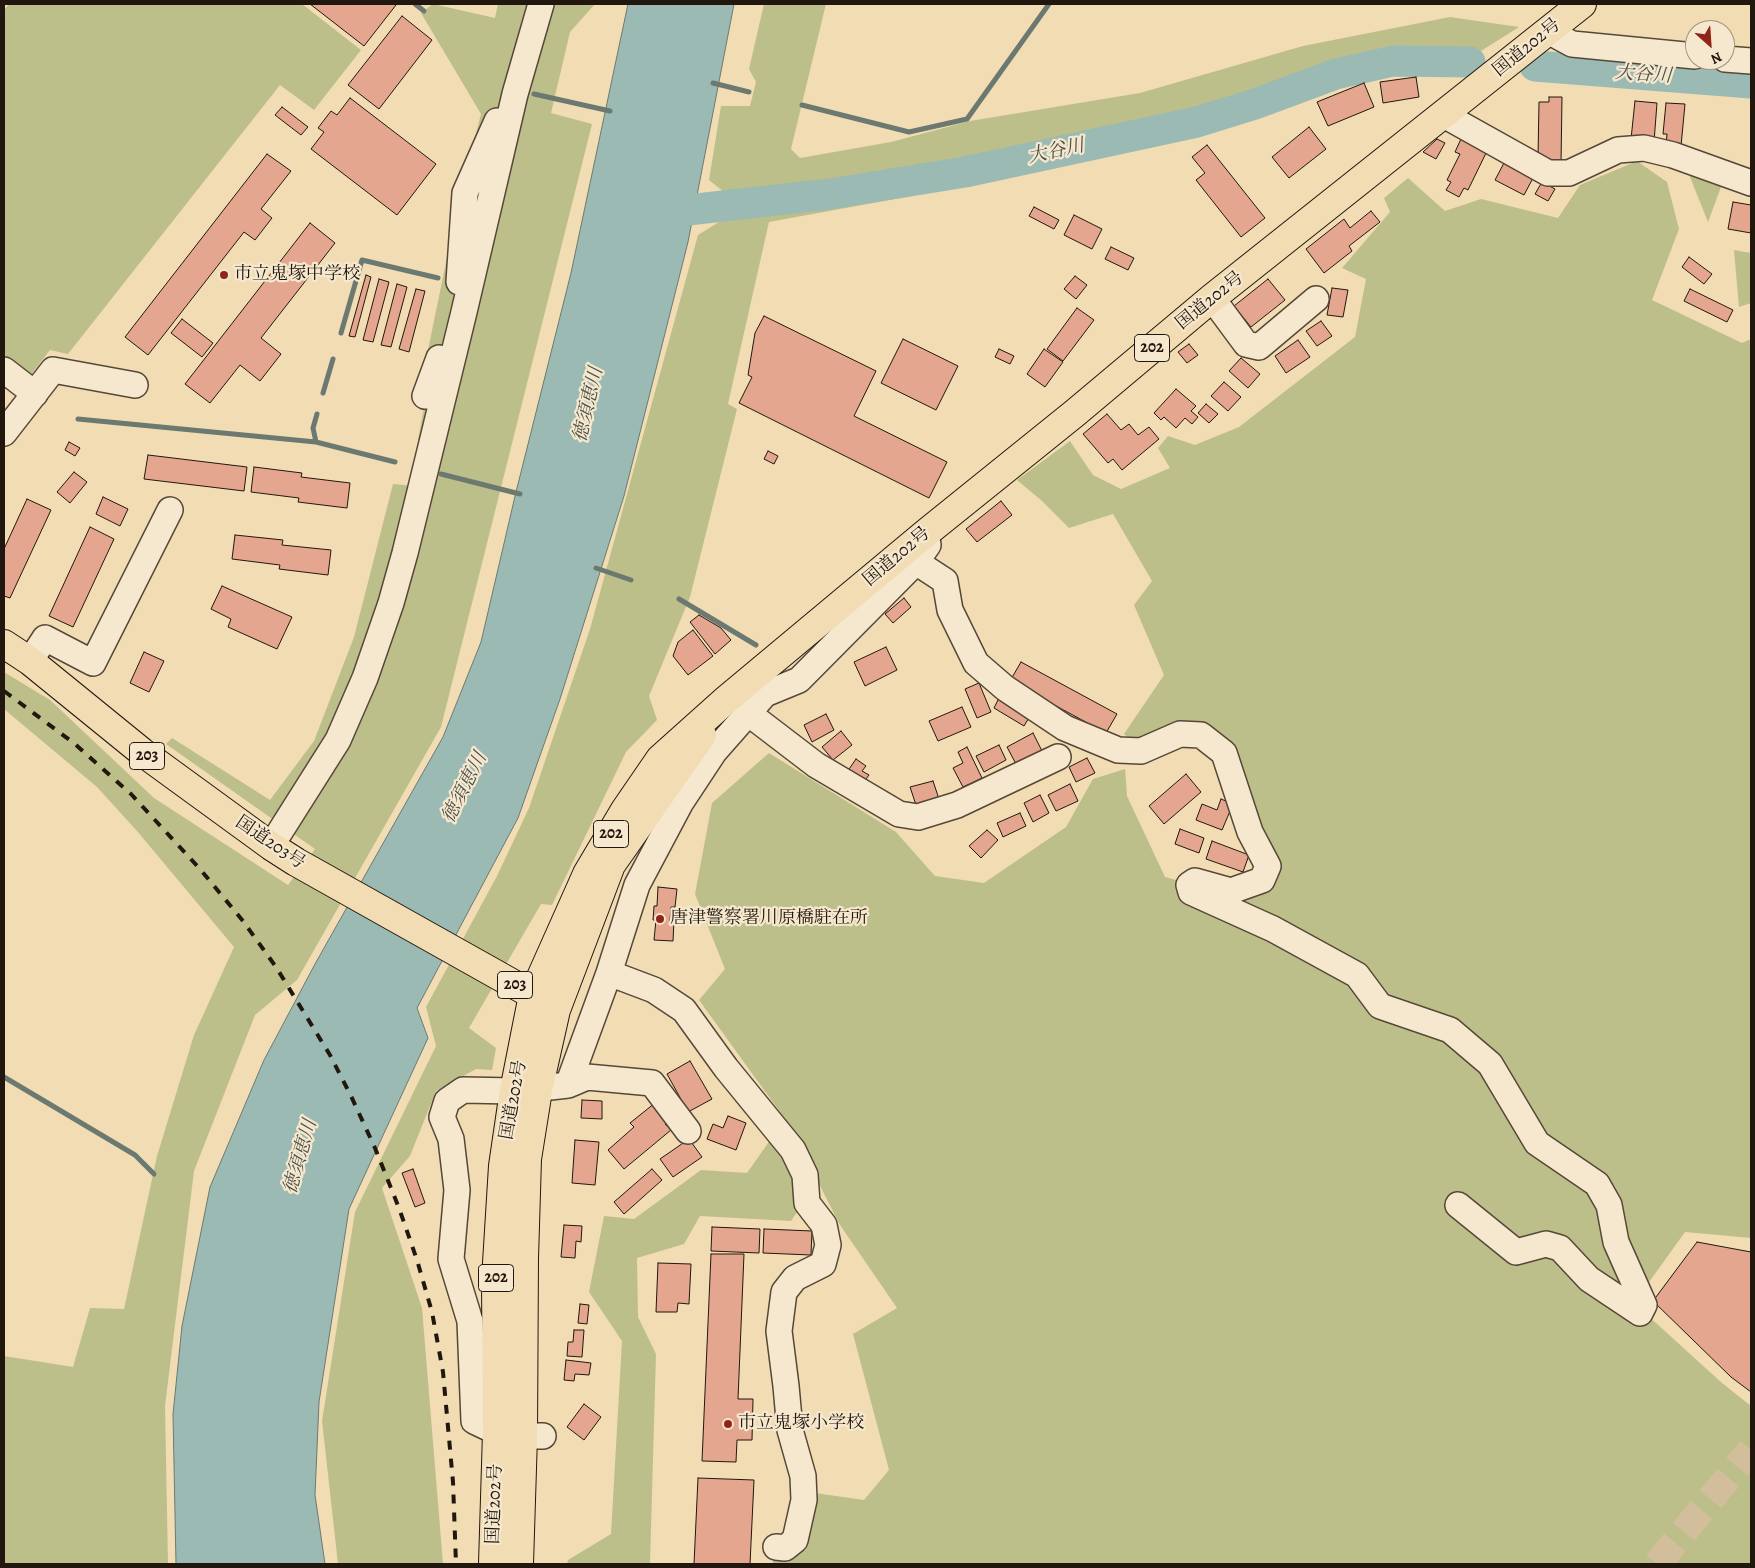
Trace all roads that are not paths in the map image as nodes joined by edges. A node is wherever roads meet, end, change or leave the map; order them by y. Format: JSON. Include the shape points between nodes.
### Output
{"nodes":[{"id":1,"x":541,"y":4,"type":"edge"},
{"id":2,"x":1582,"y":4,"type":"edge"},
{"id":3,"x":1548,"y":31,"type":"junction"},
{"id":4,"x":1685,"y":55,"type":"edge"},
{"id":5,"x":1735,"y":60,"type":"edge"},
{"id":6,"x":1751,"y":61,"type":"edge"},
{"id":7,"x":1444,"y":115,"type":"junction"},
{"id":8,"x":1751,"y":183,"type":"edge"},
{"id":9,"x":1212,"y":298,"type":"junction"},
{"id":10,"x":1316,"y":299,"type":"dead end"},
{"id":11,"x":460,"y":310,"type":"junction"},
{"id":12,"x":4,"y":370,"type":"edge"},
{"id":13,"x":135,"y":385,"type":"dead end"},
{"id":14,"x":35,"y":394,"type":"junction"},
{"id":15,"x":425,"y":396,"type":"dead end"},
{"id":16,"x":4,"y":433,"type":"edge"},
{"id":17,"x":170,"y":510,"type":"dead end"},
{"id":18,"x":926,"y":533,"type":"junction"},
{"id":19,"x":916,"y":562,"type":"junction"},
{"id":20,"x":4,"y":644,"type":"edge"},
{"id":21,"x":30,"y":661,"type":"junction"},
{"id":22,"x":762,"y":683,"type":"junction"},
{"id":23,"x":738,"y":706,"type":"junction"},
{"id":24,"x":1058,"y":757,"type":"dead end"},
{"id":25,"x":271,"y":846,"type":"junction"},
{"id":26,"x":609,"y":973,"type":"junction"},
{"id":27,"x":533,"y":995,"type":"junction"},
{"id":28,"x":556,"y":1010,"type":"junction"},
{"id":29,"x":568,"y":1085,"type":"junction"},
{"id":30,"x":526,"y":1090,"type":"junction"},
{"id":31,"x":688,"y":1131,"type":"dead end"},
{"id":32,"x":1458,"y":1204,"type":"dead end"},
{"id":33,"x":521,"y":1435,"type":"junction"},
{"id":34,"x":776,"y":1547,"type":"dead end"},
{"id":35,"x":494,"y":1564,"type":"edge"},
{"id":36,"x":519,"y":1564,"type":"edge"}],
"edges":[{"from":1,"to":11,"type":"street","via":[[515,94],[501,112],[465,193]]},
{"from":2,"to":3,"type":"highway","name":"国道202号","number":"202"},
{"from":3,"to":4,"type":"street","via":[[1572,44]]},
{"from":3,"to":7,"type":"highway","name":"国道202号","number":"202"},
{"from":5,"to":6,"type":"street"},
{"from":7,"to":8,"type":"street","via":[[1548,173],[1569,173],[1618,150],[1644,148]]},
{"from":7,"to":9,"type":"highway","name":"国道202号","number":"202"},
{"from":9,"to":10,"type":"street","via":[[1246,344],[1259,347]]},
{"from":9,"to":18,"type":"highway","name":"国道202号","number":"202"},
{"from":11,"to":15,"type":"street"},
{"from":11,"to":25,"type":"street","via":[[405,553],[365,678],[338,740]]},
{"from":12,"to":14,"type":"street"},
{"from":13,"to":14,"type":"street","via":[[53,370]]},
{"from":14,"to":16,"type":"street"},
{"from":17,"to":21,"type":"street","via":[[94,663],[45,638]]},
{"from":18,"to":19,"type":"street","via":[[928,545]]},
{"from":18,"to":22,"type":"highway","name":"国道202号","number":"202"},
{"from":19,"to":22,"type":"street","via":[[799,680]]},
{"from":19,"to":32,"type":"street","via":[[945,581],[950,610],[976,663],[1005,688],[1065,728],[1118,750],[1134,751],[1180,734],[1201,735],[1224,753],[1250,832],[1268,866],[1262,880],[1231,890],[1195,881],[1189,885],[1190,892],[1273,929],[1357,974],[1380,1006],[1450,1030],[1490,1064],[1537,1143],[1597,1184],[1609,1205],[1616,1242],[1644,1305],[1640,1313],[1589,1279],[1560,1248],[1546,1244],[1516,1252]]},
{"from":20,"to":21,"type":"highway","name":"国道203号","number":"203"},
{"from":21,"to":25,"type":"highway","name":"国道203号","number":"203","via":[[142,752]]},
{"from":22,"to":23,"type":"highway","name":"国道202号","number":"202"},
{"from":23,"to":24,"type":"street","via":[[816,765],[899,814],[918,817],[957,805]]},
{"from":23,"to":26,"type":"street","via":[[637,885]]},
{"from":23,"to":27,"type":"highway","name":"国道202号","number":"202","via":[[660,759],[624,810],[587,874]]},
{"from":23,"to":28,"type":"highway","name":"国道202号","number":"202","via":[[612,865]]},
{"from":25,"to":27,"type":"highway","name":"国道203号","number":"203"},
{"from":26,"to":29,"type":"street"},
{"from":26,"to":34,"type":"street","via":[[654,990],[684,1010],[793,1150],[805,1175],[804,1213],[824,1226],[828,1245],[823,1264],[795,1278],[784,1292],[779,1331],[790,1430],[803,1476],[804,1500],[795,1540],[784,1548]]},
{"from":27,"to":28,"type":"highway","name":"国道203号","number":"203"},
{"from":27,"to":30,"type":"highway","name":"国道202号","number":"202"},
{"from":28,"to":30,"type":"highway","name":"国道202号","number":"202"},
{"from":29,"to":30,"type":"street"},
{"from":29,"to":31,"type":"street","via":[[587,1077],[652,1083]]},
{"from":30,"to":33,"type":"highway","name":"国道202号","number":"202","via":[[502,1166],[496,1279]]},
{"from":30,"to":33,"type":"street","via":[[463,1090],[447,1101],[442,1117],[451,1138],[457,1190],[451,1259],[470,1321],[474,1421]]},
{"from":33,"to":35,"type":"highway","name":"国道202号","number":"202"},
{"from":33,"to":36,"type":"highway","name":"国道202号","number":"202"}]}
